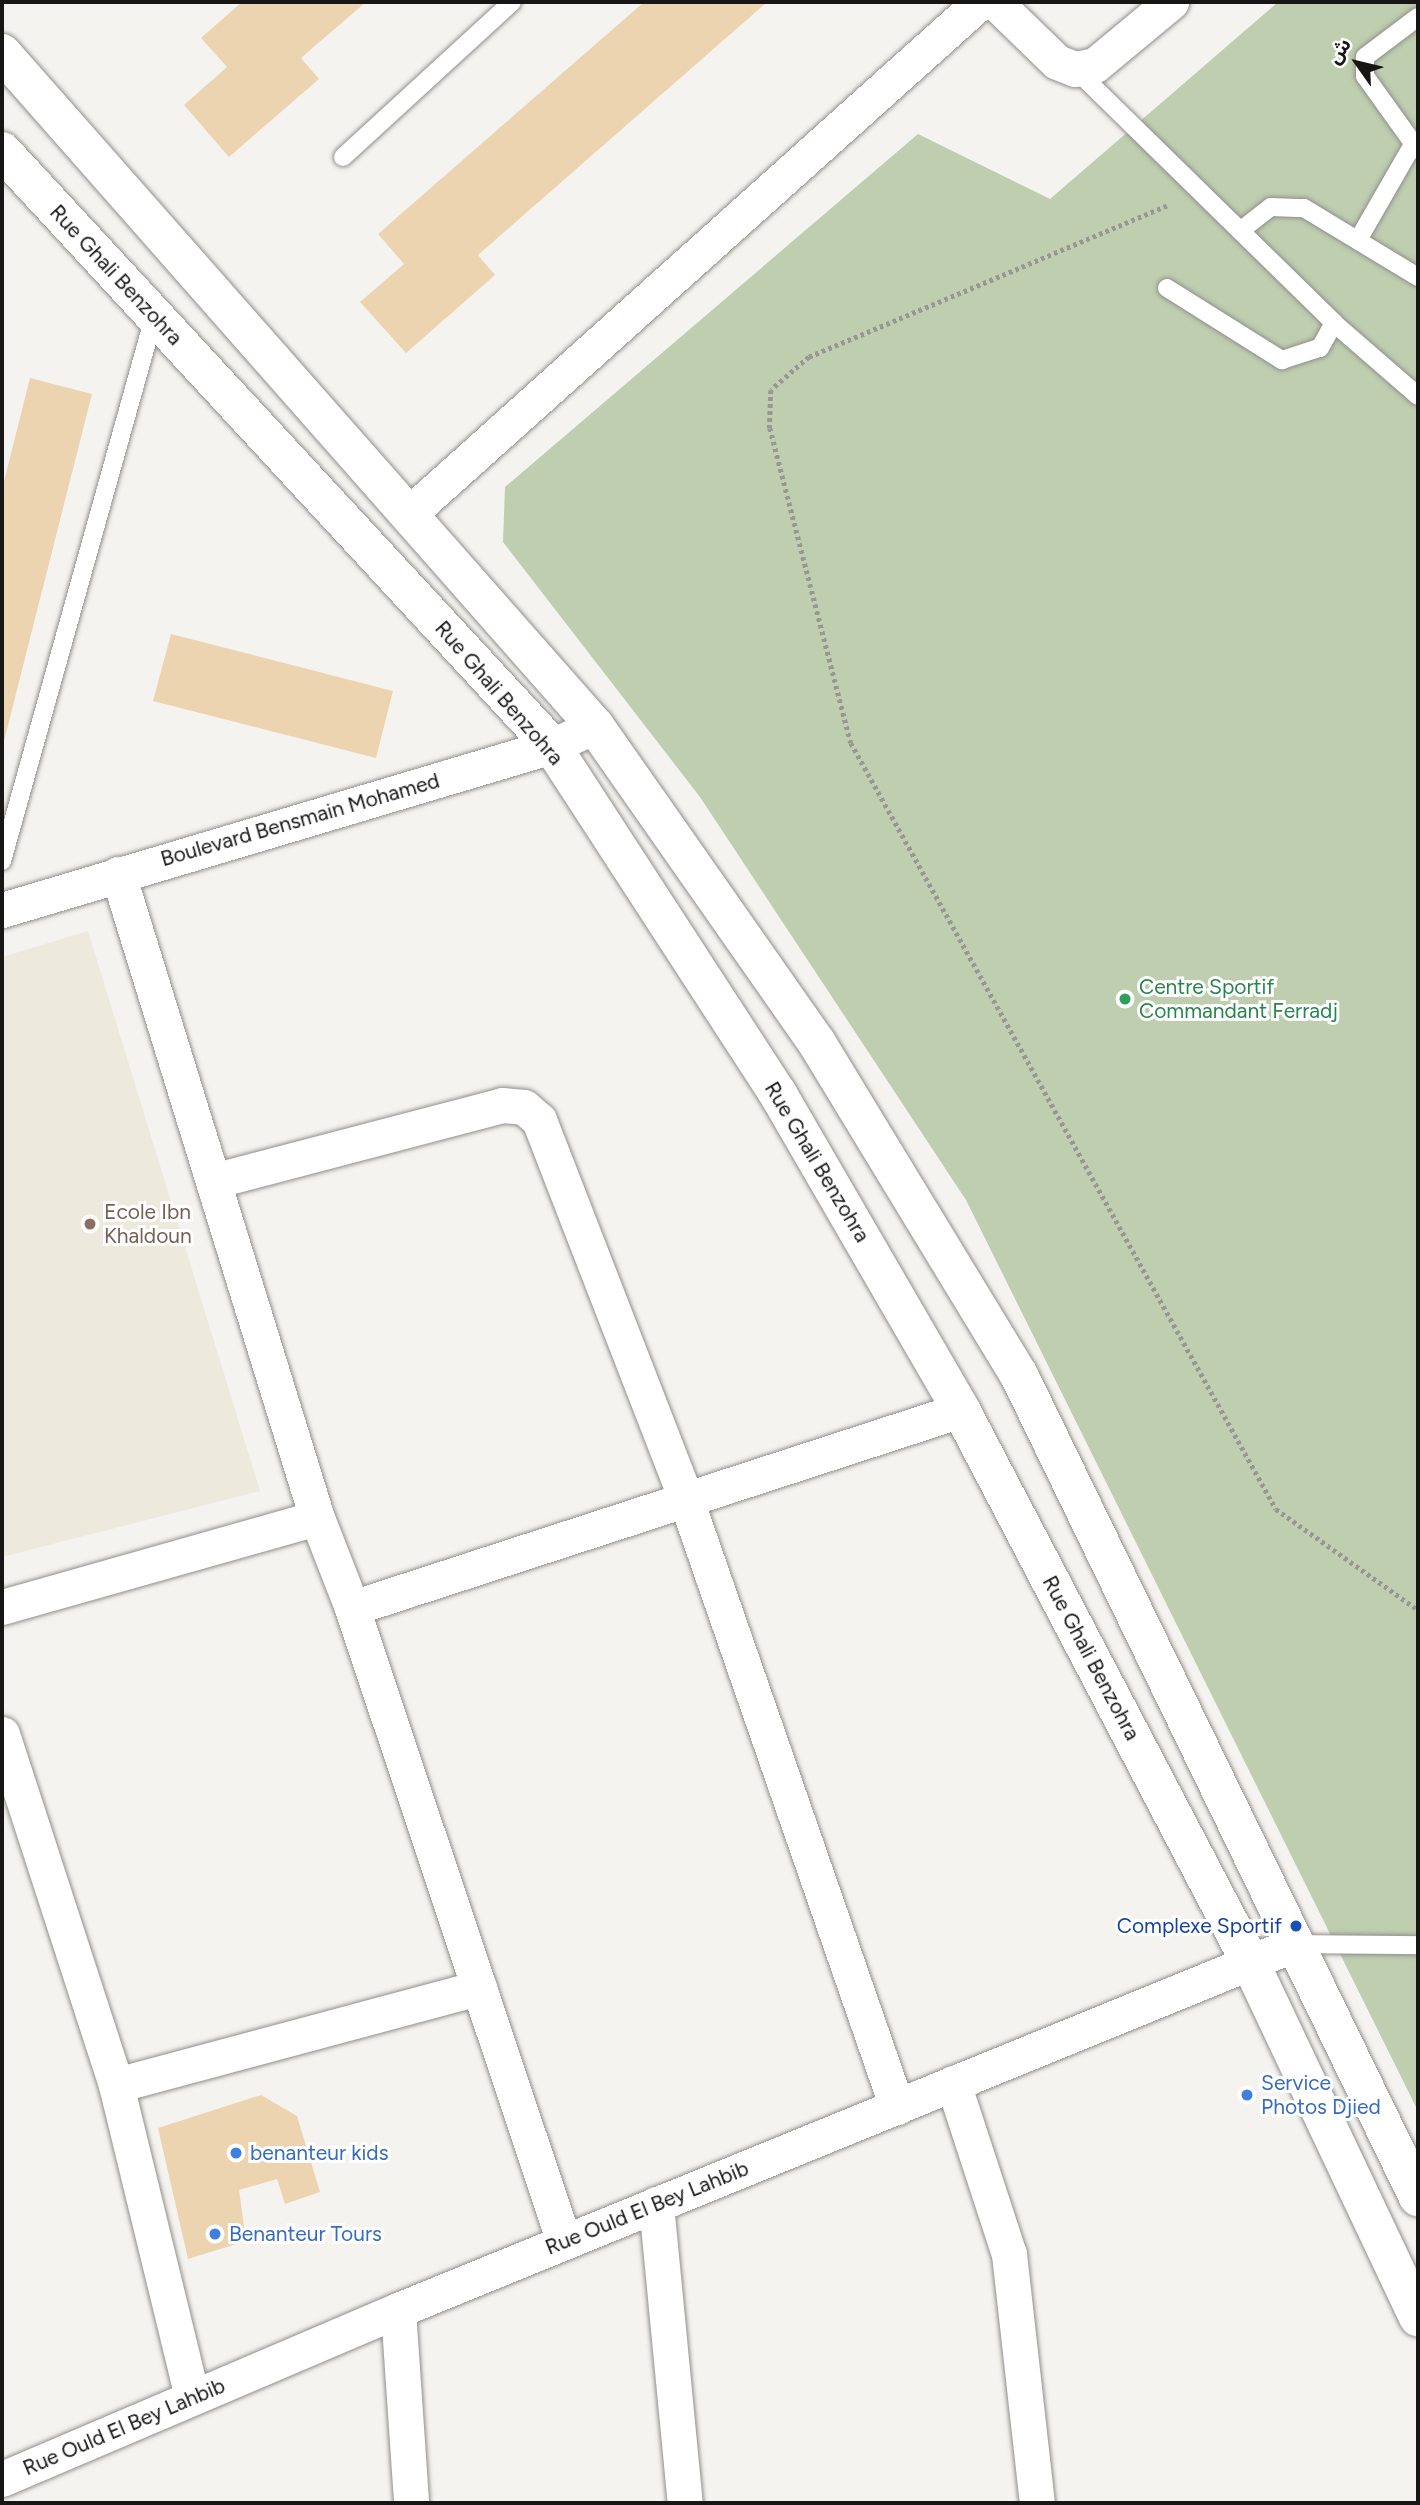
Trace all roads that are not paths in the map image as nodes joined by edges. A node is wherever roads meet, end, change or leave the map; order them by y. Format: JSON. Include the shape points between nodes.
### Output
{"nodes":[{"id":1,"x":512,"y":2,"type":"edge"},
{"id":2,"x":980,"y":2,"type":"edge"},
{"id":3,"x":995,"y":2,"type":"edge"},
{"id":4,"x":1171,"y":2,"type":"edge"},
{"id":5,"x":1418,"y":17,"type":"edge"},
{"id":6,"x":2,"y":53,"type":"edge"},
{"id":7,"x":1075,"y":69,"type":"junction"},
{"id":8,"x":1415,"y":148,"type":"edge"},
{"id":9,"x":2,"y":151,"type":"edge"},
{"id":10,"x":343,"y":157,"type":"dead end"},
{"id":11,"x":1240,"y":231,"type":"junction"},
{"id":12,"x":1358,"y":240,"type":"junction"},
{"id":13,"x":1418,"y":277,"type":"edge"},
{"id":14,"x":1167,"y":288,"type":"dead end"},
{"id":15,"x":154,"y":317,"type":"junction"},
{"id":16,"x":1335,"y":323,"type":"junction"},
{"id":17,"x":1418,"y":396,"type":"edge"},
{"id":18,"x":410,"y":513,"type":"junction"},
{"id":19,"x":595,"y":726,"type":"junction"},
{"id":20,"x":552,"y":746,"type":"junction"},
{"id":21,"x":2,"y":862,"type":"edge"},
{"id":22,"x":118,"y":874,"type":"junction"},
{"id":23,"x":2,"y":909,"type":"edge"},
{"id":24,"x":213,"y":1181,"type":"junction"},
{"id":25,"x":961,"y":1410,"type":"junction"},
{"id":26,"x":685,"y":1497,"type":"junction"},
{"id":27,"x":317,"y":1518,"type":"junction"},
{"id":28,"x":2,"y":1607,"type":"edge"},
{"id":29,"x":352,"y":1608,"type":"junction"},
{"id":30,"x":2,"y":1734,"type":"edge"},
{"id":31,"x":1295,"y":1944,"type":"junction"},
{"id":32,"x":1418,"y":1945,"type":"edge"},
{"id":33,"x":1250,"y":1962,"type":"junction"},
{"id":34,"x":479,"y":1988,"type":"junction"},
{"id":35,"x":953,"y":2083,"type":"junction"},
{"id":36,"x":116,"y":2085,"type":"junction"},
{"id":37,"x":897,"y":2106,"type":"junction"},
{"id":38,"x":1418,"y":2197,"type":"edge"},
{"id":39,"x":656,"y":2204,"type":"junction"},
{"id":40,"x":564,"y":2242,"type":"junction"},
{"id":41,"x":398,"y":2309,"type":"junction"},
{"id":42,"x":1418,"y":2317,"type":"edge"},
{"id":43,"x":192,"y":2396,"type":"junction"},
{"id":44,"x":2,"y":2479,"type":"edge"},
{"id":45,"x":411,"y":2503,"type":"edge"},
{"id":46,"x":685,"y":2503,"type":"edge"},
{"id":47,"x":1037,"y":2503,"type":"edge"}],
"edges":[{"from":1,"to":10,"type":"lane"},
{"from":2,"to":18,"type":"street"},
{"from":3,"to":7,"type":"street","via":[[1057,62]]},
{"from":4,"to":7,"type":"street","via":[[1094,65]]},
{"from":5,"to":8,"type":"lane","via":[[1365,57],[1364,76]]},
{"from":6,"to":18,"type":"main road"},
{"from":7,"to":11,"type":"lane"},
{"from":8,"to":12,"type":"lane"},
{"from":9,"to":15,"type":"main road","name":"Rue Ghali Benzohra"},
{"from":11,"to":12,"type":"lane","via":[[1271,207],[1304,208]]},
{"from":11,"to":16,"type":"lane"},
{"from":12,"to":13,"type":"lane"},
{"from":14,"to":16,"type":"lane","via":[[1282,360],[1320,348]]},
{"from":15,"to":20,"type":"main road","name":"Rue Ghali Benzohra"},
{"from":15,"to":21,"type":"lane"},
{"from":16,"to":17,"type":"lane"},
{"from":18,"to":19,"type":"main road"},
{"from":19,"to":20,"type":"street","name":"Boulevard Bensmain Mohamed"},
{"from":19,"to":31,"type":"main road","via":[[817,1043],[1019,1375]]},
{"from":20,"to":22,"type":"street","name":"Boulevard Bensmain Mohamed"},
{"from":20,"to":25,"type":"main road","name":"Rue Ghali Benzohra","via":[[778,1094]]},
{"from":22,"to":23,"type":"street","name":"Boulevard Bensmain Mohamed"},
{"from":22,"to":24,"type":"street"},
{"from":24,"to":26,"type":"street","via":[[502,1105],[524,1107],[540,1120]]},
{"from":24,"to":27,"type":"street"},
{"from":25,"to":26,"type":"street"},
{"from":25,"to":33,"type":"main road","name":"Rue Ghali Benzohra"},
{"from":26,"to":29,"type":"street"},
{"from":26,"to":37,"type":"street"},
{"from":27,"to":28,"type":"street"},
{"from":27,"to":29,"type":"street"},
{"from":29,"to":34,"type":"street"},
{"from":30,"to":36,"type":"street"},
{"from":31,"to":32,"type":"lane"},
{"from":31,"to":33,"type":"street","name":"Rue Ould El Bey Lahbib"},
{"from":31,"to":38,"type":"main road"},
{"from":33,"to":35,"type":"street","name":"Rue Ould El Bey Lahbib"},
{"from":33,"to":42,"type":"main road","name":"Rue Ghali Benzohra"},
{"from":34,"to":36,"type":"street"},
{"from":34,"to":40,"type":"street"},
{"from":35,"to":37,"type":"street","name":"Rue Ould El Bey Lahbib"},
{"from":35,"to":47,"type":"street","via":[[1009,2254]]},
{"from":36,"to":43,"type":"street"},
{"from":37,"to":39,"type":"street","name":"Rue Ould El Bey Lahbib"},
{"from":39,"to":40,"type":"street","name":"Rue Ould El Bey Lahbib"},
{"from":39,"to":46,"type":"street"},
{"from":40,"to":41,"type":"street","name":"Rue Ould El Bey Lahbib"},
{"from":41,"to":43,"type":"street","name":"Rue Ould El Bey Lahbib"},
{"from":41,"to":45,"type":"street"},
{"from":43,"to":44,"type":"street","name":"Rue Ould El Bey Lahbib"}]}
